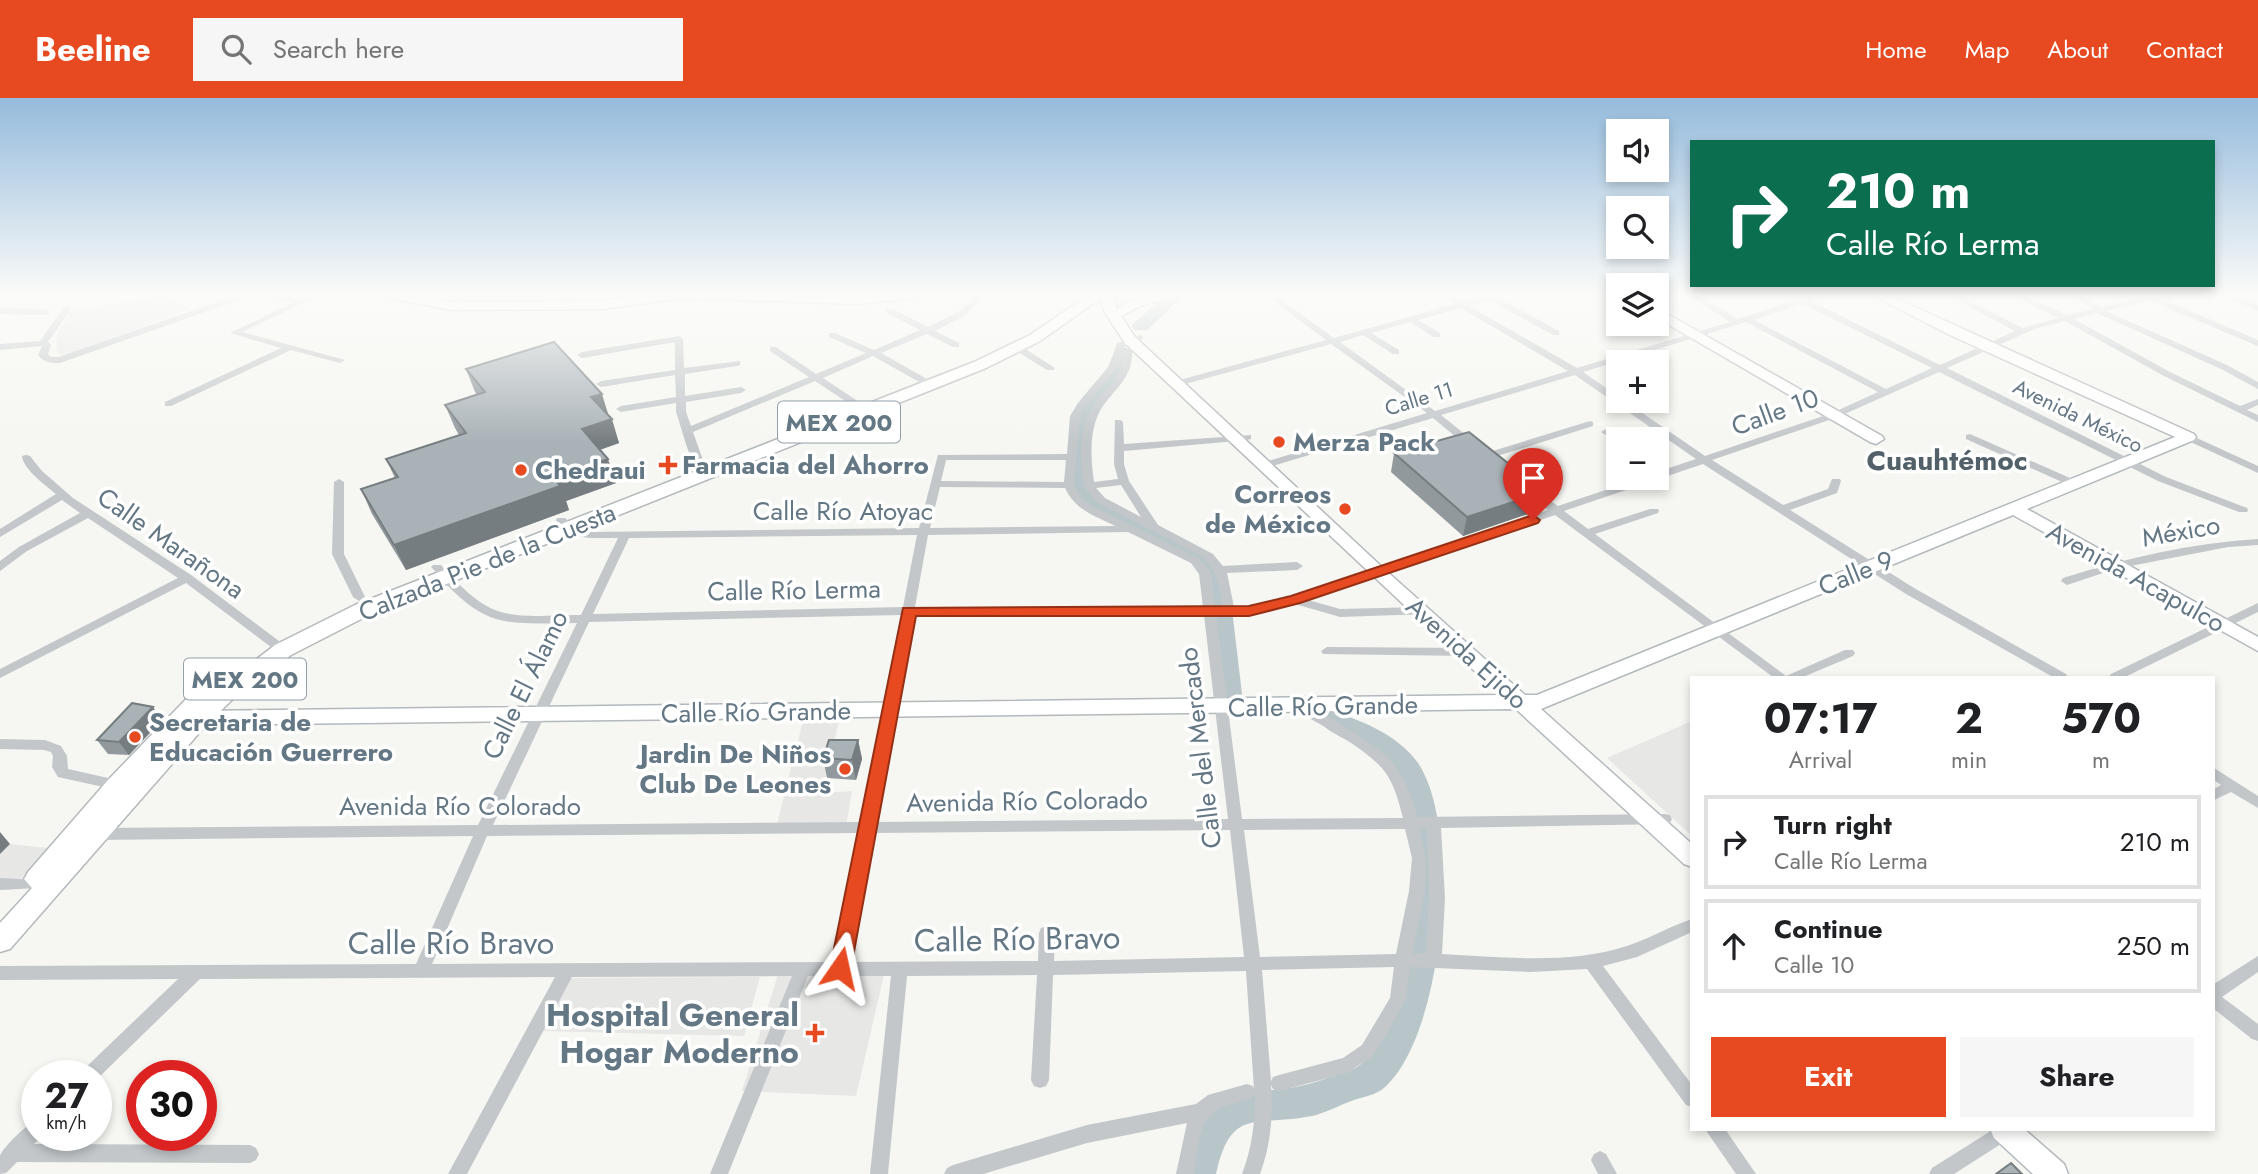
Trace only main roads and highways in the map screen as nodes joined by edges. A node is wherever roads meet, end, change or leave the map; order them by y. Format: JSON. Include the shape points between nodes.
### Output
{"nodes":[{"id":1,"x":1005,"y":343,"type":"edge"},
{"id":2,"x":1025,"y":343,"type":"edge"},
{"id":3,"x":704,"y":471,"type":"junction"},
{"id":4,"x":441,"y":572,"type":"junction"},
{"id":5,"x":278,"y":647,"type":"junction"},
{"id":6,"x":0,"y":919,"type":"edge"},
{"id":7,"x":0,"y":941,"type":"edge"}],
"edges":[{"from":1,"to":3,"type":"main road","name":"Calzada Pie de la Cuesta","number":"MEX 200"},
{"from":2,"to":3,"type":"main road","name":"Calzada Pie de la Cuesta","number":"MEX 200","via":[[961,374]]},
{"from":3,"to":4,"type":"main road","name":"Calzada Pie de la Cuesta","number":"MEX 200"},
{"from":4,"to":5,"type":"main road","name":"Calzada Pie de la Cuesta","number":"MEX 200"},
{"from":4,"to":5,"type":"main road","name":"Calzada Pie de la Cuesta","number":"MEX 200","via":[[359,597]]},
{"from":5,"to":6,"type":"main road","name":"Calzada Pie de la Cuesta","number":"MEX 200","via":[[208,691],[177,719]]},
{"from":5,"to":7,"type":"main road","name":"Calzada Pie de la Cuesta","number":"MEX 200","via":[[199,718]]}]}
